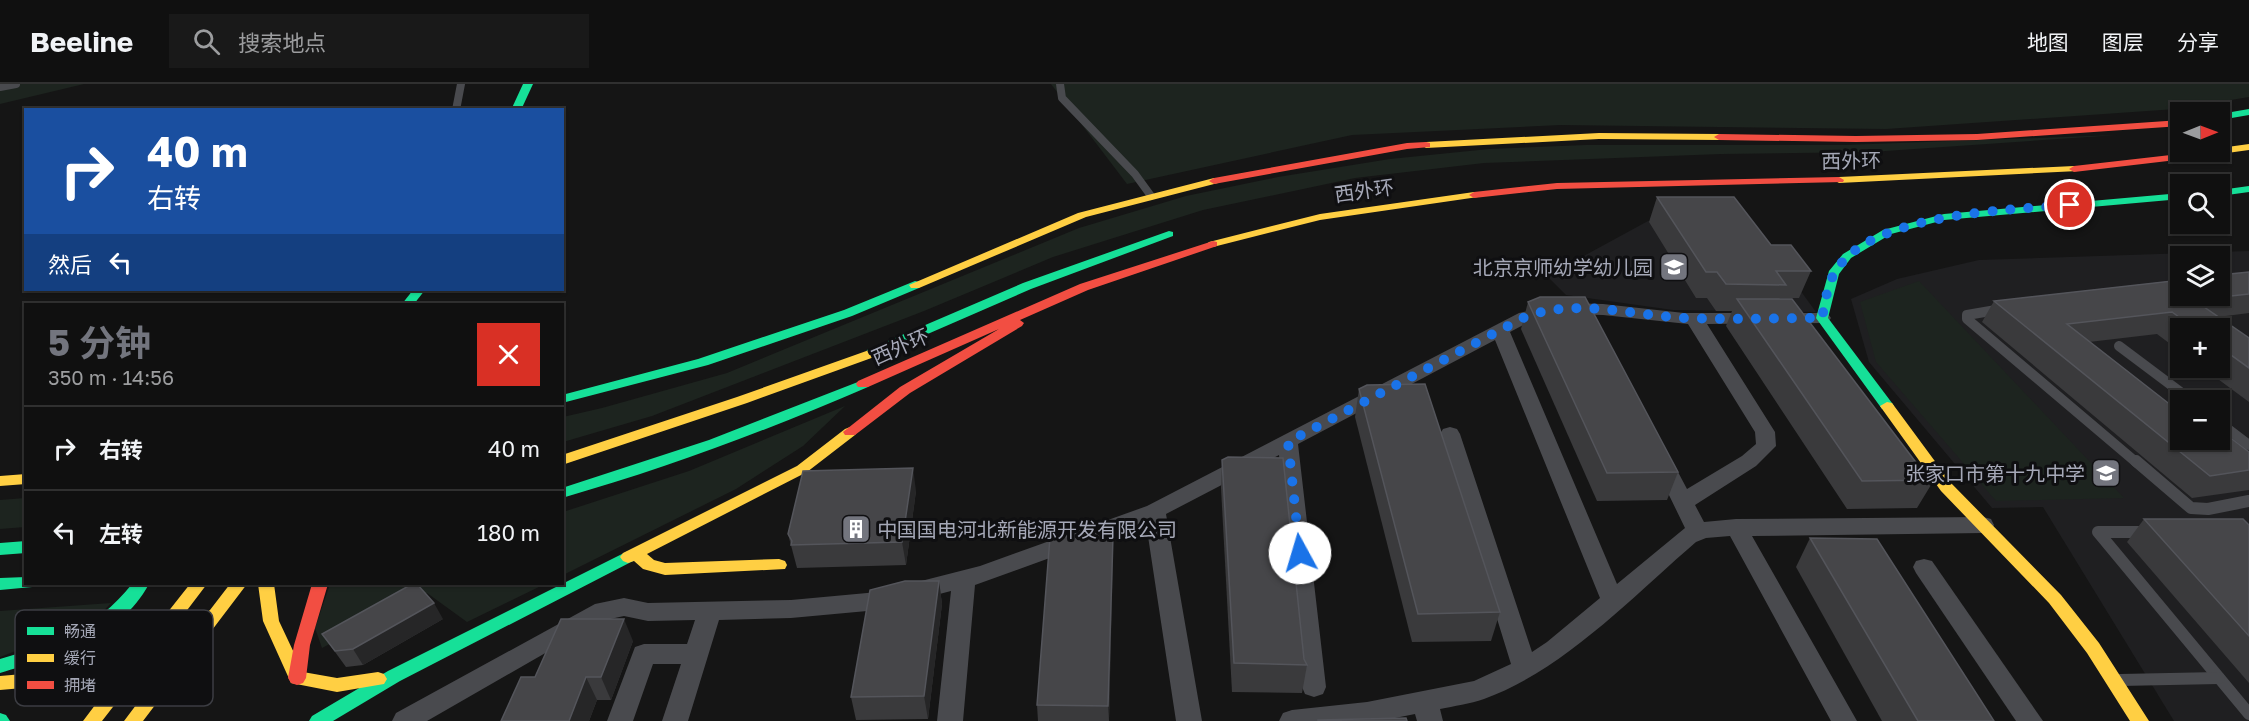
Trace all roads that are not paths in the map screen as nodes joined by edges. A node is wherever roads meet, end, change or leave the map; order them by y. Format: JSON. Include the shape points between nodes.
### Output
{"nodes":[{"id":1,"x":16,"y":84,"type":"edge"},
{"id":2,"x":461,"y":84,"type":"edge"},
{"id":3,"x":528,"y":84,"type":"edge"},
{"id":4,"x":1060,"y":84,"type":"edge"},
{"id":5,"x":0,"y":87,"type":"edge"},
{"id":6,"x":456,"y":108,"type":"edge"},
{"id":7,"x":517,"y":108,"type":"edge"},
{"id":8,"x":2249,"y":112,"type":"edge"},
{"id":9,"x":2230,"y":115,"type":"edge"},
{"id":10,"x":2170,"y":124,"type":"edge"},
{"id":11,"x":2249,"y":147,"type":"edge"},
{"id":12,"x":2230,"y":150,"type":"edge"},
{"id":13,"x":2170,"y":159,"type":"edge"},
{"id":14,"x":1618,"y":171,"type":"dead end"},
{"id":15,"x":1542,"y":174,"type":"dead end"},
{"id":16,"x":2249,"y":189,"type":"edge"},
{"id":17,"x":2230,"y":192,"type":"edge"},
{"id":18,"x":1151,"y":196,"type":"junction"},
{"id":19,"x":2170,"y":197,"type":"edge"},
{"id":20,"x":1188,"y":229,"type":"dead end"},
{"id":21,"x":1100,"y":282,"type":"junction"},
{"id":22,"x":418,"y":291,"type":"edge"},
{"id":23,"x":409,"y":303,"type":"edge"},
{"id":24,"x":2018,"y":307,"type":"edge"},
{"id":25,"x":1584,"y":308,"type":"junction"},
{"id":26,"x":1694,"y":318,"type":"junction"},
{"id":27,"x":1787,"y":318,"type":"junction"},
{"id":28,"x":1822,"y":318,"type":"junction"},
{"id":29,"x":1594,"y":328,"type":"edge"},
{"id":30,"x":1500,"y":331,"type":"junction"},
{"id":31,"x":1801,"y":337,"type":"edge"},
{"id":32,"x":2119,"y":346,"type":"dead end"},
{"id":33,"x":2178,"y":390,"type":"edge"},
{"id":34,"x":564,"y":398,"type":"edge"},
{"id":35,"x":2230,"y":431,"type":"edge"},
{"id":36,"x":1450,"y":434,"type":"dead end"},
{"id":37,"x":1652,"y":441,"type":"edge"},
{"id":38,"x":1288,"y":442,"type":"junction"},
{"id":39,"x":2249,"y":445,"type":"edge"},
{"id":40,"x":564,"y":459,"type":"edge"},
{"id":41,"x":24,"y":479,"type":"edge"},
{"id":42,"x":0,"y":481,"type":"edge"},
{"id":43,"x":564,"y":492,"type":"edge"},
{"id":44,"x":2249,"y":501,"type":"edge"},
{"id":45,"x":1683,"y":502,"type":"junction"},
{"id":46,"x":1155,"y":511,"type":"junction"},
{"id":47,"x":1983,"y":525,"type":"junction"},
{"id":48,"x":1736,"y":527,"type":"junction"},
{"id":49,"x":1698,"y":532,"type":"junction"},
{"id":50,"x":2168,"y":532,"type":"edge"},
{"id":51,"x":24,"y":547,"type":"edge"},
{"id":52,"x":0,"y":549,"type":"edge"},
{"id":53,"x":637,"y":554,"type":"junction"},
{"id":54,"x":779,"y":565,"type":"dead end"},
{"id":55,"x":1924,"y":567,"type":"dead end"},
{"id":56,"x":964,"y":579,"type":"junction"},
{"id":57,"x":24,"y":583,"type":"edge"},
{"id":58,"x":0,"y":584,"type":"edge"},
{"id":59,"x":140,"y":585,"type":"edge"},
{"id":60,"x":197,"y":585,"type":"edge"},
{"id":61,"x":266,"y":585,"type":"edge"},
{"id":62,"x":320,"y":585,"type":"edge"},
{"id":63,"x":235,"y":586,"type":"edge"},
{"id":64,"x":1612,"y":600,"type":"junction"},
{"id":65,"x":120,"y":610,"type":"edge"},
{"id":66,"x":178,"y":610,"type":"edge"},
{"id":67,"x":710,"y":611,"type":"junction"},
{"id":68,"x":216,"y":614,"type":"junction"},
{"id":69,"x":213,"y":616,"type":"edge"},
{"id":70,"x":213,"y":618,"type":"edge"},
{"id":71,"x":696,"y":654,"type":"junction"},
{"id":72,"x":15,"y":662,"type":"edge"},
{"id":73,"x":0,"y":666,"type":"edge"},
{"id":74,"x":1525,"y":669,"type":"junction"},
{"id":75,"x":394,"y":676,"type":"junction"},
{"id":76,"x":297,"y":678,"type":"junction"},
{"id":77,"x":2219,"y":678,"type":"junction"},
{"id":78,"x":2114,"y":681,"type":"junction"},
{"id":79,"x":15,"y":682,"type":"edge"},
{"id":80,"x":0,"y":683,"type":"edge"},
{"id":81,"x":1314,"y":687,"type":"dead end"},
{"id":82,"x":103,"y":706,"type":"edge"},
{"id":83,"x":145,"y":706,"type":"edge"},
{"id":84,"x":1427,"y":712,"type":"edge"},
{"id":85,"x":2249,"y":714,"type":"edge"},
{"id":86,"x":92,"y":721,"type":"edge"},
{"id":87,"x":133,"y":721,"type":"edge"},
{"id":88,"x":318,"y":721,"type":"edge"},
{"id":89,"x":405,"y":721,"type":"edge"},
{"id":90,"x":620,"y":721,"type":"edge"},
{"id":91,"x":675,"y":721,"type":"edge"},
{"id":92,"x":950,"y":721,"type":"edge"},
{"id":93,"x":1189,"y":721,"type":"edge"},
{"id":94,"x":1292,"y":721,"type":"edge"},
{"id":95,"x":1844,"y":721,"type":"edge"},
{"id":96,"x":2030,"y":721,"type":"edge"},
{"id":97,"x":2140,"y":721,"type":"edge"}],
"edges":[{"from":1,"to":5,"type":"lane"},
{"from":2,"to":6,"type":"lane"},
{"from":3,"to":7,"type":"main road"},
{"from":4,"to":18,"type":"lane","via":[[1062,98]]},
{"from":8,"to":9,"type":"main road"},
{"from":10,"to":18,"type":"main road","via":[[1977,137],[1587,136],[1407,146],[1206,182]]},
{"from":11,"to":12,"type":"main road","name":"西外环"},
{"from":13,"to":21,"type":"main road","name":"西外环","via":[[2045,172],[1557,186],[1449,198],[1320,216],[1203,247]]},
{"from":14,"to":15,"type":"main road"},
{"from":16,"to":17,"type":"main road"},
{"from":18,"to":34,"type":"main road","via":[[1082,215],[848,313],[703,362]]},
{"from":19,"to":28,"type":"main road","via":[[1944,217],[1887,232],[1847,256],[1833,274]]},
{"from":20,"to":40,"type":"main road","name":"西外环","via":[[1100,257],[816,375]]},
{"from":21,"to":43,"type":"main road","name":"西外环","via":[[727,440]]},
{"from":21,"to":53,"type":"main road","via":[[1005,329],[905,390],[802,469]]},
{"from":22,"to":23,"type":"main road"},
{"from":24,"to":44,"type":"lane","via":[[1972,312],[1967,320],[2191,508],[2208,509]]},
{"from":25,"to":26,"type":"street"},
{"from":25,"to":29,"type":"street"},
{"from":25,"to":30,"type":"street","via":[[1542,311]]},
{"from":26,"to":27,"type":"street"},
{"from":26,"to":45,"type":"street","via":[[1765,432],[1766,446]]},
{"from":27,"to":28,"type":"street"},
{"from":27,"to":31,"type":"street"},
{"from":28,"to":47,"type":"main road","via":[[1946,487]]},
{"from":30,"to":38,"type":"street"},
{"from":30,"to":64,"type":"street"},
{"from":32,"to":33,"type":"lane"},
{"from":35,"to":39,"type":"lane"},
{"from":36,"to":74,"type":"street"},
{"from":37,"to":45,"type":"street"},
{"from":38,"to":46,"type":"street"},
{"from":38,"to":81,"type":"street"},
{"from":41,"to":42,"type":"main road"},
{"from":45,"to":49,"type":"street"},
{"from":46,"to":56,"type":"street"},
{"from":46,"to":93,"type":"street"},
{"from":47,"to":48,"type":"street"},
{"from":47,"to":78,"type":"main road","via":[[2055,599]]},
{"from":48,"to":49,"type":"street"},
{"from":48,"to":95,"type":"street"},
{"from":49,"to":64,"type":"street","via":[[1688,536]]},
{"from":50,"to":77,"type":"lane","via":[[2098,532]]},
{"from":51,"to":52,"type":"main road"},
{"from":53,"to":54,"type":"main road","via":[[649,566],[665,569]]},
{"from":53,"to":75,"type":"main road"},
{"from":55,"to":96,"type":"street"},
{"from":56,"to":67,"type":"street","via":[[878,601]]},
{"from":56,"to":92,"type":"street"},
{"from":57,"to":58,"type":"main road"},
{"from":59,"to":65,"type":"main road"},
{"from":60,"to":66,"type":"main road"},
{"from":61,"to":76,"type":"main road","via":[[277,639]]},
{"from":62,"to":76,"type":"main road"},
{"from":63,"to":68,"type":"main road"},
{"from":64,"to":74,"type":"street","via":[[1556,650]]},
{"from":67,"to":71,"type":"street"},
{"from":67,"to":89,"type":"street","via":[[648,612],[624,607],[595,613]]},
{"from":68,"to":69,"type":"main road"},
{"from":68,"to":70,"type":"main road"},
{"from":71,"to":90,"type":"street","via":[[644,654]]},
{"from":71,"to":91,"type":"street"},
{"from":72,"to":73,"type":"main road"},
{"from":74,"to":84,"type":"street"},
{"from":75,"to":76,"type":"main road","via":[[325,686]]},
{"from":75,"to":88,"type":"main road"},
{"from":77,"to":78,"type":"lane"},
{"from":77,"to":85,"type":"lane"},
{"from":78,"to":97,"type":"main road"},
{"from":79,"to":80,"type":"main road"},
{"from":82,"to":86,"type":"main road"},
{"from":83,"to":87,"type":"main road"},
{"from":84,"to":94,"type":"street"}]}
